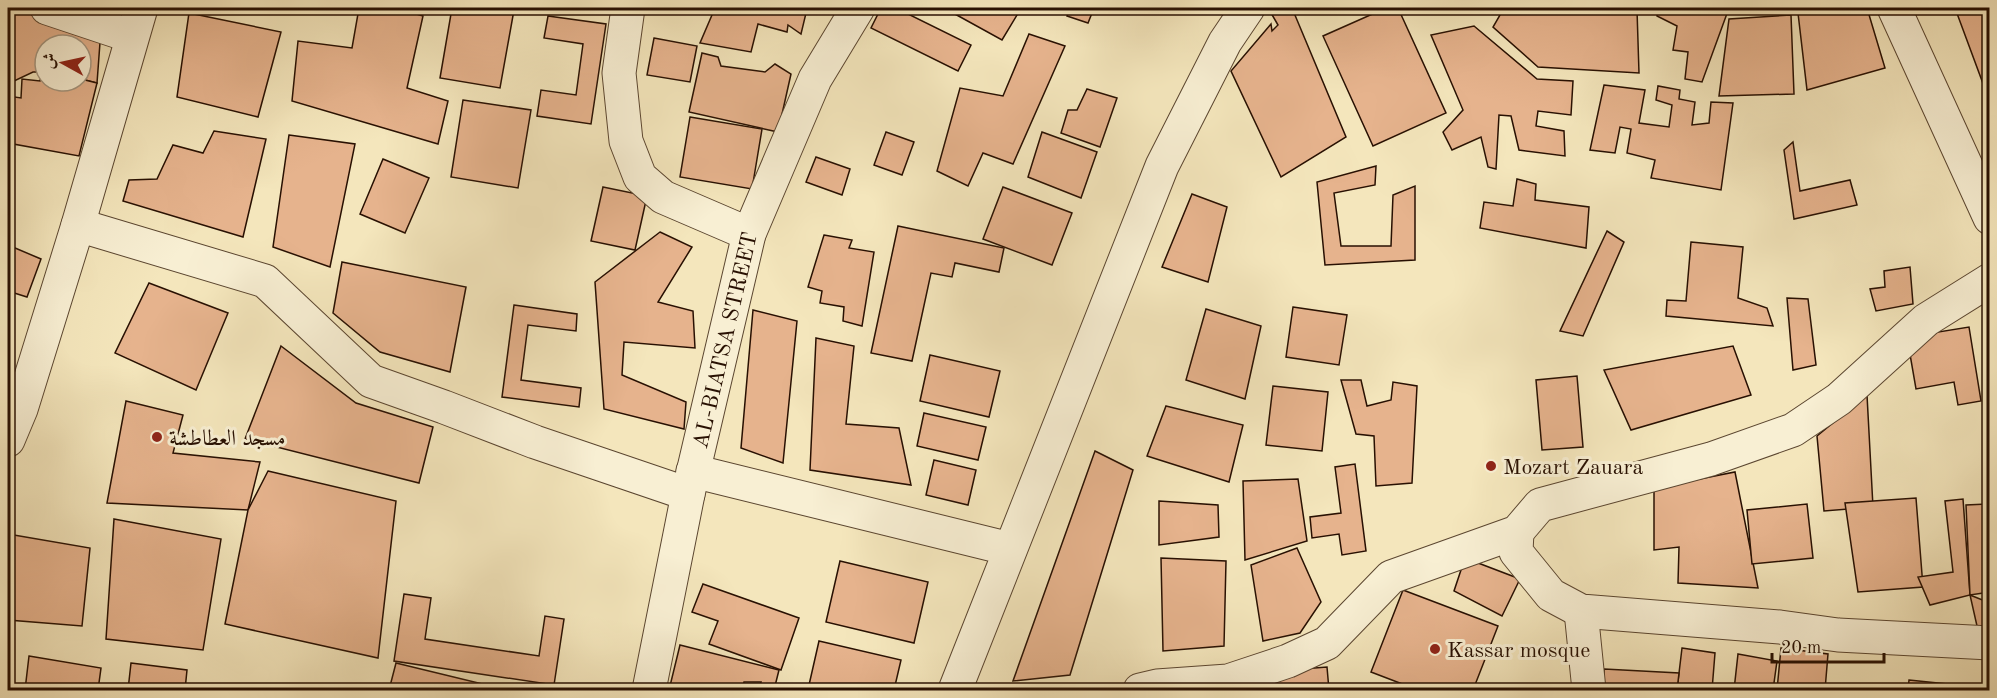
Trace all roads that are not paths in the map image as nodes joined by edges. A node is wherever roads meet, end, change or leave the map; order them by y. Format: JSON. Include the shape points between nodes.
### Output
{"nodes":[{"id":1,"x":47,"y":8,"type":"edge"},
{"id":2,"x":628,"y":8,"type":"edge"},
{"id":3,"x":858,"y":8,"type":"edge"},
{"id":4,"x":1248,"y":8,"type":"edge"},
{"id":5,"x":1894,"y":8,"type":"edge"},
{"id":6,"x":136,"y":22,"type":"edge"},
{"id":7,"x":1989,"y":218,"type":"edge"},
{"id":8,"x":78,"y":225,"type":"junction"},
{"id":9,"x":750,"y":234,"type":"junction"},
{"id":10,"x":1989,"y":280,"type":"edge"},
{"id":11,"x":14,"y":407,"type":"edge"},
{"id":12,"x":8,"y":440,"type":"edge"},
{"id":13,"x":690,"y":482,"type":"junction"},
{"id":14,"x":1517,"y":532,"type":"junction"},
{"id":15,"x":1010,"y":549,"type":"junction"},
{"id":16,"x":1581,"y":611,"type":"junction"},
{"id":17,"x":1989,"y":643,"type":"edge"},
{"id":18,"x":649,"y":690,"type":"edge"},
{"id":19,"x":955,"y":690,"type":"edge"},
{"id":20,"x":1140,"y":690,"type":"edge"},
{"id":21,"x":1589,"y":690,"type":"edge"}],
"edges":[{"from":1,"to":6,"type":"street"},
{"from":2,"to":9,"type":"street","via":[[619,73],[626,141],[640,177],[663,196]]},
{"from":3,"to":9,"type":"street","name":"AL-BIATSA STREET","via":[[815,79]]},
{"from":4,"to":15,"type":"street","via":[[1225,42],[1162,166]]},
{"from":5,"to":7,"type":"street"},
{"from":6,"to":8,"type":"street"},
{"from":8,"to":11,"type":"street"},
{"from":8,"to":13,"type":"street","via":[[265,281],[371,381],[535,442]]},
{"from":9,"to":13,"type":"street","name":"AL-BIATSA STREET"},
{"from":10,"to":14,"type":"street","via":[[1926,320],[1839,399],[1793,430],[1711,459],[1539,505]]},
{"from":11,"to":12,"type":"street"},
{"from":13,"to":15,"type":"street"},
{"from":13,"to":18,"type":"street","name":"AL-BIATSA STREET"},
{"from":14,"to":16,"type":"street","via":[[1516,552],[1537,578],[1551,595]]},
{"from":14,"to":20,"type":"street","via":[[1391,577],[1327,643],[1288,661],[1228,681]]},
{"from":15,"to":19,"type":"street"},
{"from":16,"to":17,"type":"street"},
{"from":16,"to":21,"type":"street"}]}
